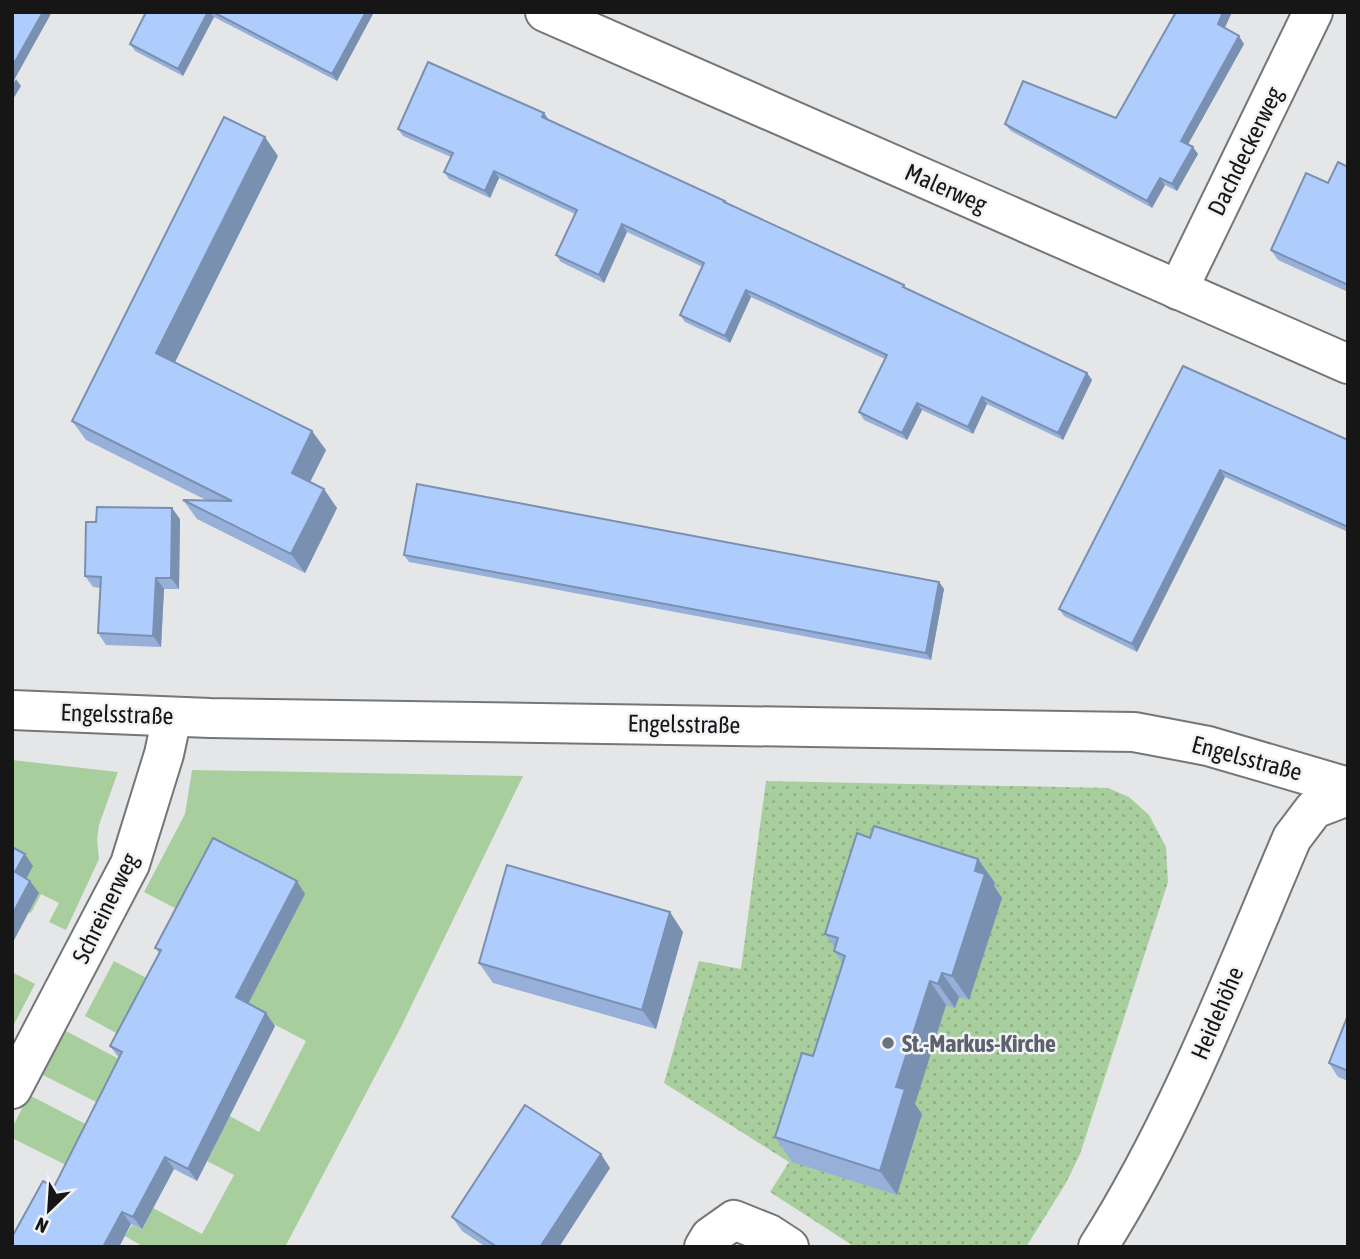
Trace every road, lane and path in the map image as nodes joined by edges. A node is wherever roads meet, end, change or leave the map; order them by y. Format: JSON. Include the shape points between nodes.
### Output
{"nodes":[{"id":1,"x":545,"y":12,"type":"edge"},
{"id":2,"x":1313,"y":12,"type":"edge"},
{"id":3,"x":1178,"y":290,"type":"junction"},
{"id":4,"x":1348,"y":365,"type":"edge"},
{"id":5,"x":12,"y":710,"type":"edge"},
{"id":6,"x":172,"y":717,"type":"junction"},
{"id":7,"x":1348,"y":787,"type":"edge"},
{"id":8,"x":1348,"y":796,"type":"edge"},
{"id":9,"x":12,"y":1090,"type":"edge"},
{"id":10,"x":704,"y":1247,"type":"edge"},
{"id":11,"x":789,"y":1247,"type":"edge"},
{"id":12,"x":1098,"y":1247,"type":"edge"}],
"edges":[{"from":1,"to":3,"type":"street","name":"Malerweg"},
{"from":2,"to":3,"type":"street","name":"Dachdeckerweg"},
{"from":3,"to":4,"type":"street","name":"Malerweg"},
{"from":5,"to":6,"type":"street","name":"Engelsstraße"},
{"from":6,"to":7,"type":"street","name":"Engelsstraße","via":[[1134,732],[1208,746]]},
{"from":6,"to":9,"type":"street","name":"Schreinerweg","via":[[130,864]]},
{"from":8,"to":12,"type":"street","name":"Heidehöhe","via":[[1314,809],[1293,838],[1197,1061]]},
{"from":10,"to":11,"type":"street","via":[[734,1220]]}]}
